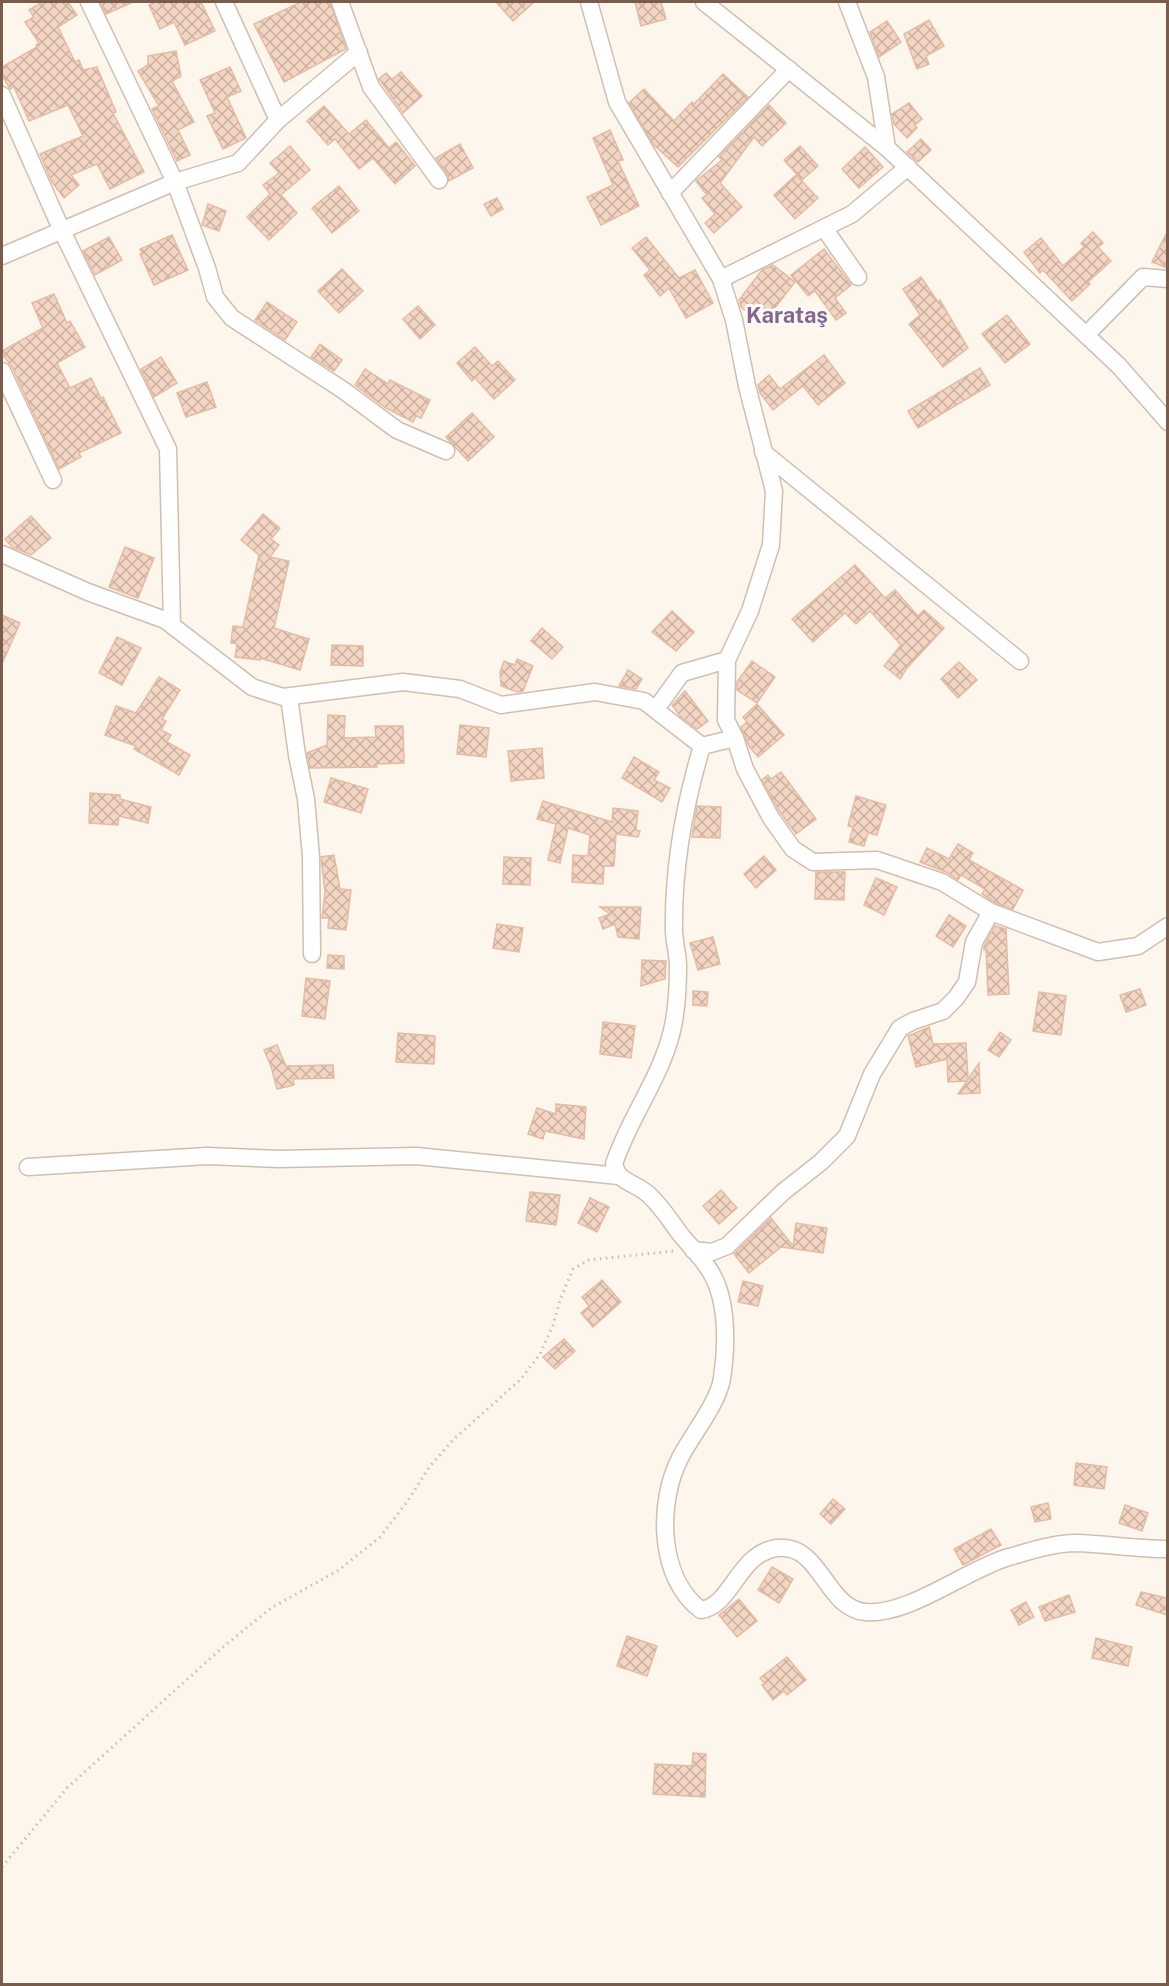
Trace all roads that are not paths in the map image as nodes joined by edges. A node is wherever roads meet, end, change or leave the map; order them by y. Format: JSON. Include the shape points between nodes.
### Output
{"nodes":[{"id":1,"x":89,"y":2,"type":"edge"},
{"id":2,"x":224,"y":2,"type":"edge"},
{"id":3,"x":340,"y":2,"type":"edge"},
{"id":4,"x":589,"y":2,"type":"edge"},
{"id":5,"x":704,"y":2,"type":"edge"},
{"id":6,"x":847,"y":2,"type":"edge"},
{"id":7,"x":359,"y":52,"type":"junction"},
{"id":8,"x":789,"y":69,"type":"junction"},
{"id":9,"x":2,"y":95,"type":"edge"},
{"id":10,"x":278,"y":120,"type":"junction"},
{"id":11,"x":887,"y":148,"type":"junction"},
{"id":12,"x":908,"y":167,"type":"junction"},
{"id":13,"x":439,"y":180,"type":"dead end"},
{"id":14,"x":175,"y":182,"type":"junction"},
{"id":15,"x":670,"y":194,"type":"junction"},
{"id":16,"x":824,"y":228,"type":"junction"},
{"id":17,"x":62,"y":231,"type":"junction"},
{"id":18,"x":2,"y":256,"type":"edge"},
{"id":19,"x":858,"y":277,"type":"dead end"},
{"id":20,"x":721,"y":279,"type":"junction"},
{"id":21,"x":1167,"y":279,"type":"edge"},
{"id":22,"x":1086,"y":335,"type":"junction"},
{"id":23,"x":2,"y":371,"type":"edge"},
{"id":24,"x":1167,"y":422,"type":"edge"},
{"id":25,"x":447,"y":451,"type":"dead end"},
{"id":26,"x":764,"y":452,"type":"junction"},
{"id":27,"x":53,"y":480,"type":"dead end"},
{"id":28,"x":2,"y":554,"type":"edge"},
{"id":29,"x":172,"y":625,"type":"junction"},
{"id":30,"x":727,"y":660,"type":"junction"},
{"id":31,"x":1020,"y":661,"type":"dead end"},
{"id":32,"x":289,"y":697,"type":"junction"},
{"id":33,"x":656,"y":709,"type":"junction"},
{"id":34,"x":735,"y":738,"type":"junction"},
{"id":35,"x":702,"y":746,"type":"junction"},
{"id":36,"x":991,"y":912,"type":"junction"},
{"id":37,"x":1167,"y":926,"type":"edge"},
{"id":38,"x":312,"y":954,"type":"dead end"},
{"id":39,"x":28,"y":1167,"type":"dead end"},
{"id":40,"x":619,"y":1176,"type":"junction"},
{"id":41,"x":693,"y":1250,"type":"junction"},
{"id":42,"x":1167,"y":1549,"type":"edge"}],
"edges":[{"from":1,"to":14,"type":"street"},
{"from":2,"to":10,"type":"street"},
{"from":3,"to":7,"type":"street"},
{"from":4,"to":15,"type":"street","via":[[617,102]]},
{"from":5,"to":8,"type":"street"},
{"from":6,"to":11,"type":"street","via":[[876,77]]},
{"from":7,"to":10,"type":"street"},
{"from":7,"to":13,"type":"street","via":[[371,87]]},
{"from":8,"to":11,"type":"street"},
{"from":8,"to":15,"type":"street"},
{"from":9,"to":17,"type":"street"},
{"from":10,"to":14,"type":"street","via":[[238,163]]},
{"from":11,"to":12,"type":"street"},
{"from":12,"to":16,"type":"street","via":[[852,214]]},
{"from":12,"to":22,"type":"street"},
{"from":14,"to":17,"type":"street"},
{"from":14,"to":25,"type":"street","via":[[215,297],[232,318],[397,430]]},
{"from":15,"to":20,"type":"street"},
{"from":16,"to":19,"type":"street"},
{"from":16,"to":20,"type":"street"},
{"from":17,"to":18,"type":"street"},
{"from":17,"to":29,"type":"street","via":[[168,449]]},
{"from":20,"to":26,"type":"street"},
{"from":21,"to":22,"type":"street","via":[[1143,277]]},
{"from":22,"to":24,"type":"street","via":[[1119,366]]},
{"from":23,"to":27,"type":"street"},
{"from":26,"to":30,"type":"street","via":[[774,490],[771,545],[750,611]]},
{"from":26,"to":31,"type":"street"},
{"from":28,"to":29,"type":"street"},
{"from":29,"to":32,"type":"street","via":[[252,687]]},
{"from":30,"to":33,"type":"street","via":[[682,673]]},
{"from":30,"to":34,"type":"street","via":[[726,720]]},
{"from":32,"to":33,"type":"street","via":[[403,682],[460,689],[501,705],[596,692],[644,701]]},
{"from":32,"to":38,"type":"street","via":[[306,799]]},
{"from":33,"to":35,"type":"street"},
{"from":34,"to":35,"type":"street"},
{"from":34,"to":36,"type":"street","via":[[745,769],[793,849],[813,862],[877,860],[942,882]]},
{"from":35,"to":40,"type":"street","via":[[690,784],[676,860],[674,932],[678,965],[674,1021],[652,1084],[619,1149],[614,1164]]},
{"from":36,"to":37,"type":"street","via":[[1098,952],[1138,946]]},
{"from":36,"to":41,"type":"street","via":[[974,942],[967,982],[943,1011],[900,1028],[872,1074],[847,1136],[727,1246],[712,1252]]},
{"from":39,"to":40,"type":"street","via":[[207,1156],[416,1156]]},
{"from":40,"to":41,"type":"street","via":[[650,1195]]},
{"from":41,"to":42,"type":"street","via":[[711,1272],[723,1304],[722,1381],[672,1477],[665,1532],[675,1576],[683,1592],[701,1610],[717,1602],[745,1565],[776,1548],[804,1555],[831,1590],[849,1607],[862,1612],[897,1607],[1006,1558],[1047,1547],[1075,1543]]}]}
